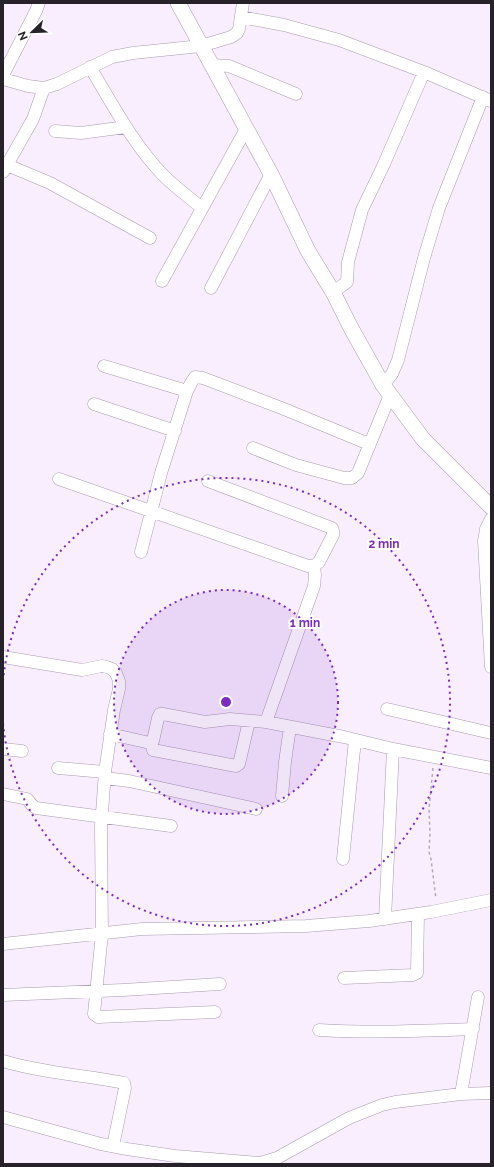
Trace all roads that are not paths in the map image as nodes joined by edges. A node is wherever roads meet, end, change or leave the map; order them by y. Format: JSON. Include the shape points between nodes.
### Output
{"nodes":[{"id":1,"x":39,"y":3,"type":"edge"},
{"id":2,"x":178,"y":3,"type":"edge"},
{"id":3,"x":243,"y":3,"type":"edge"},
{"id":4,"x":241,"y":17,"type":"junction"},
{"id":5,"x":201,"y":46,"type":"junction"},
{"id":6,"x":211,"y":65,"type":"junction"},
{"id":7,"x":90,"y":67,"type":"junction"},
{"id":8,"x":424,"y":72,"type":"junction"},
{"id":9,"x":5,"y":78,"type":"edge"},
{"id":10,"x":44,"y":88,"type":"junction"},
{"id":11,"x":296,"y":94,"type":"dead end"},
{"id":12,"x":487,"y":99,"type":"edge"},
{"id":13,"x":126,"y":127,"type":"junction"},
{"id":14,"x":246,"y":129,"type":"junction"},
{"id":15,"x":54,"y":131,"type":"dead end"},
{"id":16,"x":5,"y":168,"type":"edge"},
{"id":17,"x":271,"y":174,"type":"junction"},
{"id":18,"x":202,"y":208,"type":"junction"},
{"id":19,"x":150,"y":238,"type":"dead end"},
{"id":20,"x":162,"y":281,"type":"dead end"},
{"id":21,"x":211,"y":288,"type":"dead end"},
{"id":22,"x":333,"y":292,"type":"junction"},
{"id":23,"x":104,"y":366,"type":"dead end"},
{"id":24,"x":387,"y":390,"type":"junction"},
{"id":25,"x":187,"y":391,"type":"junction"},
{"id":26,"x":94,"y":404,"type":"dead end"},
{"id":27,"x":175,"y":432,"type":"junction"},
{"id":28,"x":369,"y":444,"type":"junction"},
{"id":29,"x":253,"y":448,"type":"dead end"},
{"id":30,"x":59,"y":479,"type":"dead end"},
{"id":31,"x":208,"y":481,"type":"dead end"},
{"id":32,"x":491,"y":507,"type":"edge"},
{"id":33,"x":152,"y":511,"type":"junction"},
{"id":34,"x":491,"y":520,"type":"edge"},
{"id":35,"x":141,"y":552,"type":"dead end"},
{"id":36,"x":314,"y":566,"type":"junction"},
{"id":37,"x":3,"y":657,"type":"edge"},
{"id":38,"x":491,"y":667,"type":"edge"},
{"id":39,"x":387,"y":709,"type":"dead end"},
{"id":40,"x":249,"y":720,"type":"junction"},
{"id":41,"x":266,"y":722,"type":"junction"},
{"id":42,"x":290,"y":726,"type":"junction"},
{"id":43,"x":491,"y":733,"type":"edge"},
{"id":44,"x":110,"y":734,"type":"junction"},
{"id":45,"x":355,"y":740,"type":"junction"},
{"id":46,"x":151,"y":742,"type":"junction"},
{"id":47,"x":3,"y":748,"type":"edge"},
{"id":48,"x":393,"y":749,"type":"junction"},
{"id":49,"x":22,"y":751,"type":"dead end"},
{"id":50,"x":58,"y":768,"type":"dead end"},
{"id":51,"x":491,"y":768,"type":"edge"},
{"id":52,"x":105,"y":775,"type":"junction"},
{"id":53,"x":3,"y":794,"type":"edge"},
{"id":54,"x":282,"y":796,"type":"dead end"},
{"id":55,"x":256,"y":809,"type":"dead end"},
{"id":56,"x":102,"y":816,"type":"junction"},
{"id":57,"x":171,"y":826,"type":"dead end"},
{"id":58,"x":343,"y":859,"type":"dead end"},
{"id":59,"x":491,"y":900,"type":"edge"},
{"id":60,"x":418,"y":914,"type":"junction"},
{"id":61,"x":385,"y":919,"type":"junction"},
{"id":62,"x":102,"y":933,"type":"junction"},
{"id":63,"x":3,"y":944,"type":"edge"},
{"id":64,"x":344,"y":978,"type":"dead end"},
{"id":65,"x":220,"y":984,"type":"dead end"},
{"id":66,"x":96,"y":991,"type":"junction"},
{"id":67,"x":3,"y":995,"type":"edge"},
{"id":68,"x":478,"y":998,"type":"dead end"},
{"id":69,"x":215,"y":1012,"type":"dead end"},
{"id":70,"x":473,"y":1029,"type":"junction"},
{"id":71,"x":319,"y":1030,"type":"dead end"},
{"id":72,"x":3,"y":1062,"type":"edge"},
{"id":73,"x":491,"y":1093,"type":"edge"},
{"id":74,"x":461,"y":1094,"type":"junction"},
{"id":75,"x":3,"y":1117,"type":"edge"},
{"id":76,"x":113,"y":1146,"type":"junction"},
{"id":77,"x":147,"y":1158,"type":"edge"},
{"id":78,"x":240,"y":1163,"type":"edge"},
{"id":79,"x":268,"y":1163,"type":"edge"}],
"edges":[{"from":1,"to":9,"type":"street"},
{"from":2,"to":5,"type":"main road"},
{"from":3,"to":4,"type":"street"},
{"from":4,"to":5,"type":"street","via":[[239,29],[234,36]]},
{"from":4,"to":8,"type":"street","via":[[339,40]]},
{"from":5,"to":6,"type":"main road"},
{"from":5,"to":7,"type":"street","via":[[123,54]]},
{"from":6,"to":11,"type":"street","via":[[229,66]]},
{"from":6,"to":14,"type":"main road"},
{"from":7,"to":10,"type":"street"},
{"from":7,"to":13,"type":"street"},
{"from":8,"to":12,"type":"street"},
{"from":8,"to":22,"type":"street","via":[[362,210],[348,264],[347,282]]},
{"from":9,"to":10,"type":"street","via":[[28,86]]},
{"from":10,"to":16,"type":"street","via":[[33,119]]},
{"from":12,"to":24,"type":"street","via":[[439,208],[398,360]]},
{"from":13,"to":15,"type":"street","via":[[81,133]]},
{"from":13,"to":18,"type":"street","via":[[166,178]]},
{"from":14,"to":17,"type":"main road"},
{"from":14,"to":18,"type":"street"},
{"from":16,"to":19,"type":"street","via":[[50,183]]},
{"from":17,"to":21,"type":"street"},
{"from":17,"to":22,"type":"main road","via":[[308,250]]},
{"from":18,"to":20,"type":"street"},
{"from":22,"to":24,"type":"main road"},
{"from":23,"to":25,"type":"street"},
{"from":24,"to":28,"type":"street"},
{"from":24,"to":32,"type":"main road","via":[[424,439]]},
{"from":25,"to":27,"type":"street"},
{"from":25,"to":28,"type":"street","via":[[193,379],[200,377]]},
{"from":26,"to":27,"type":"street"},
{"from":27,"to":33,"type":"street"},
{"from":28,"to":29,"type":"street","via":[[358,473],[348,479],[296,465]]},
{"from":30,"to":33,"type":"street"},
{"from":31,"to":36,"type":"street","via":[[332,528],[333,535],[319,562]]},
{"from":33,"to":35,"type":"street"},
{"from":33,"to":36,"type":"street"},
{"from":34,"to":38,"type":"street","via":[[484,541]]},
{"from":36,"to":41,"type":"street","via":[[314,586]]},
{"from":37,"to":44,"type":"street","via":[[76,670],[102,666],[112,669],[119,681]]},
{"from":39,"to":43,"type":"street"},
{"from":40,"to":41,"type":"street"},
{"from":40,"to":46,"type":"street","via":[[205,722],[162,714],[158,718]]},
{"from":40,"to":46,"type":"street","via":[[239,764],[235,767],[153,750]]},
{"from":41,"to":42,"type":"street"},
{"from":42,"to":45,"type":"street"},
{"from":42,"to":54,"type":"street"},
{"from":44,"to":46,"type":"street"},
{"from":44,"to":52,"type":"street"},
{"from":45,"to":48,"type":"street"},
{"from":45,"to":58,"type":"street"},
{"from":47,"to":49,"type":"street"},
{"from":48,"to":51,"type":"street"},
{"from":48,"to":61,"type":"street"},
{"from":50,"to":52,"type":"street"},
{"from":52,"to":55,"type":"street"},
{"from":52,"to":56,"type":"street"},
{"from":53,"to":56,"type":"street","via":[[27,799],[36,808]]},
{"from":56,"to":57,"type":"street"},
{"from":56,"to":62,"type":"street"},
{"from":59,"to":60,"type":"street"},
{"from":60,"to":61,"type":"street"},
{"from":60,"to":64,"type":"street","via":[[417,973]]},
{"from":61,"to":62,"type":"street","via":[[306,926],[142,929]]},
{"from":62,"to":63,"type":"street"},
{"from":62,"to":66,"type":"street"},
{"from":65,"to":66,"type":"street"},
{"from":66,"to":67,"type":"street"},
{"from":66,"to":69,"type":"street","via":[[93,1011],[98,1017]]},
{"from":68,"to":70,"type":"street"},
{"from":70,"to":71,"type":"street","via":[[391,1032]]},
{"from":70,"to":74,"type":"street"},
{"from":72,"to":76,"type":"street","via":[[124,1083]]},
{"from":73,"to":74,"type":"street"},
{"from":74,"to":79,"type":"street","via":[[395,1102],[367,1110]]},
{"from":75,"to":76,"type":"street"},
{"from":76,"to":77,"type":"street"},
{"from":77,"to":78,"type":"street","via":[[175,1156]]},
{"from":78,"to":79,"type":"street"}]}
